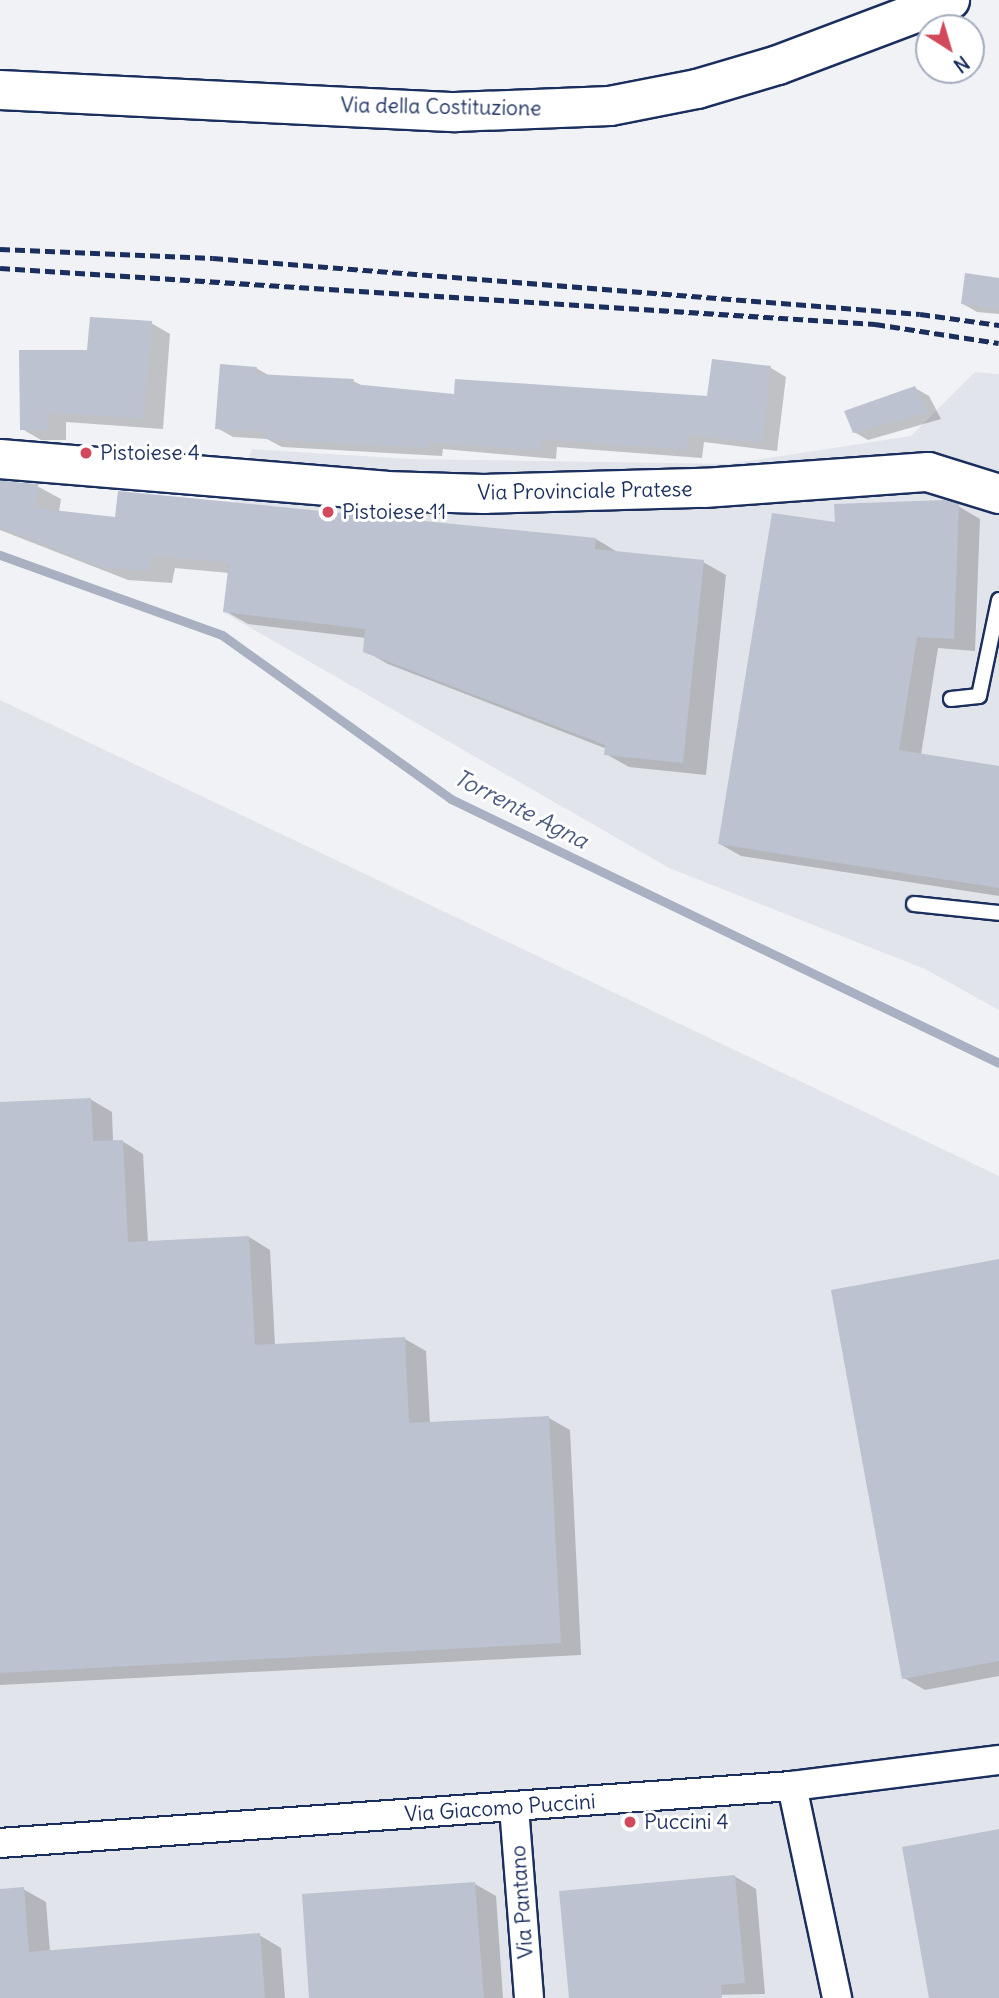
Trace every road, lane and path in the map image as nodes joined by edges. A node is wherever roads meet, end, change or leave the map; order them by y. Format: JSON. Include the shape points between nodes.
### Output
{"nodes":[{"id":1,"x":950,"y":0,"type":"edge"},
{"id":2,"x":0,"y":90,"type":"edge"},
{"id":3,"x":0,"y":459,"type":"edge"},
{"id":4,"x":999,"y":494,"type":"edge"},
{"id":5,"x":999,"y":600,"type":"edge"},
{"id":6,"x":951,"y":699,"type":"dead end"},
{"id":7,"x":914,"y":904,"type":"dead end"},
{"id":8,"x":999,"y":913,"type":"edge"},
{"id":9,"x":999,"y":1760,"type":"edge"},
{"id":10,"x":792,"y":1786,"type":"junction"},
{"id":11,"x":514,"y":1807,"type":"junction"},
{"id":12,"x":0,"y":1843,"type":"edge"},
{"id":13,"x":529,"y":1998,"type":"edge"},
{"id":14,"x":837,"y":1998,"type":"edge"}],
"edges":[{"from":1,"to":2,"type":"street","name":"Via della Costituzione","via":[[778,65],[698,89],[610,106],[455,112]]},
{"from":3,"to":4,"type":"street","name":"Via Provinciale Pratese","via":[[400,492],[704,488],[928,472]]},
{"from":5,"to":6,"type":"lane","via":[[979,696]]},
{"from":7,"to":8,"type":"lane"},
{"from":9,"to":10,"type":"street","name":"Via Giacomo Puccini"},
{"from":10,"to":11,"type":"street","name":"Via Giacomo Puccini"},
{"from":10,"to":14,"type":"street"},
{"from":11,"to":12,"type":"street","name":"Via Giacomo Puccini"},
{"from":11,"to":13,"type":"street","name":"Via Pantano"}]}
